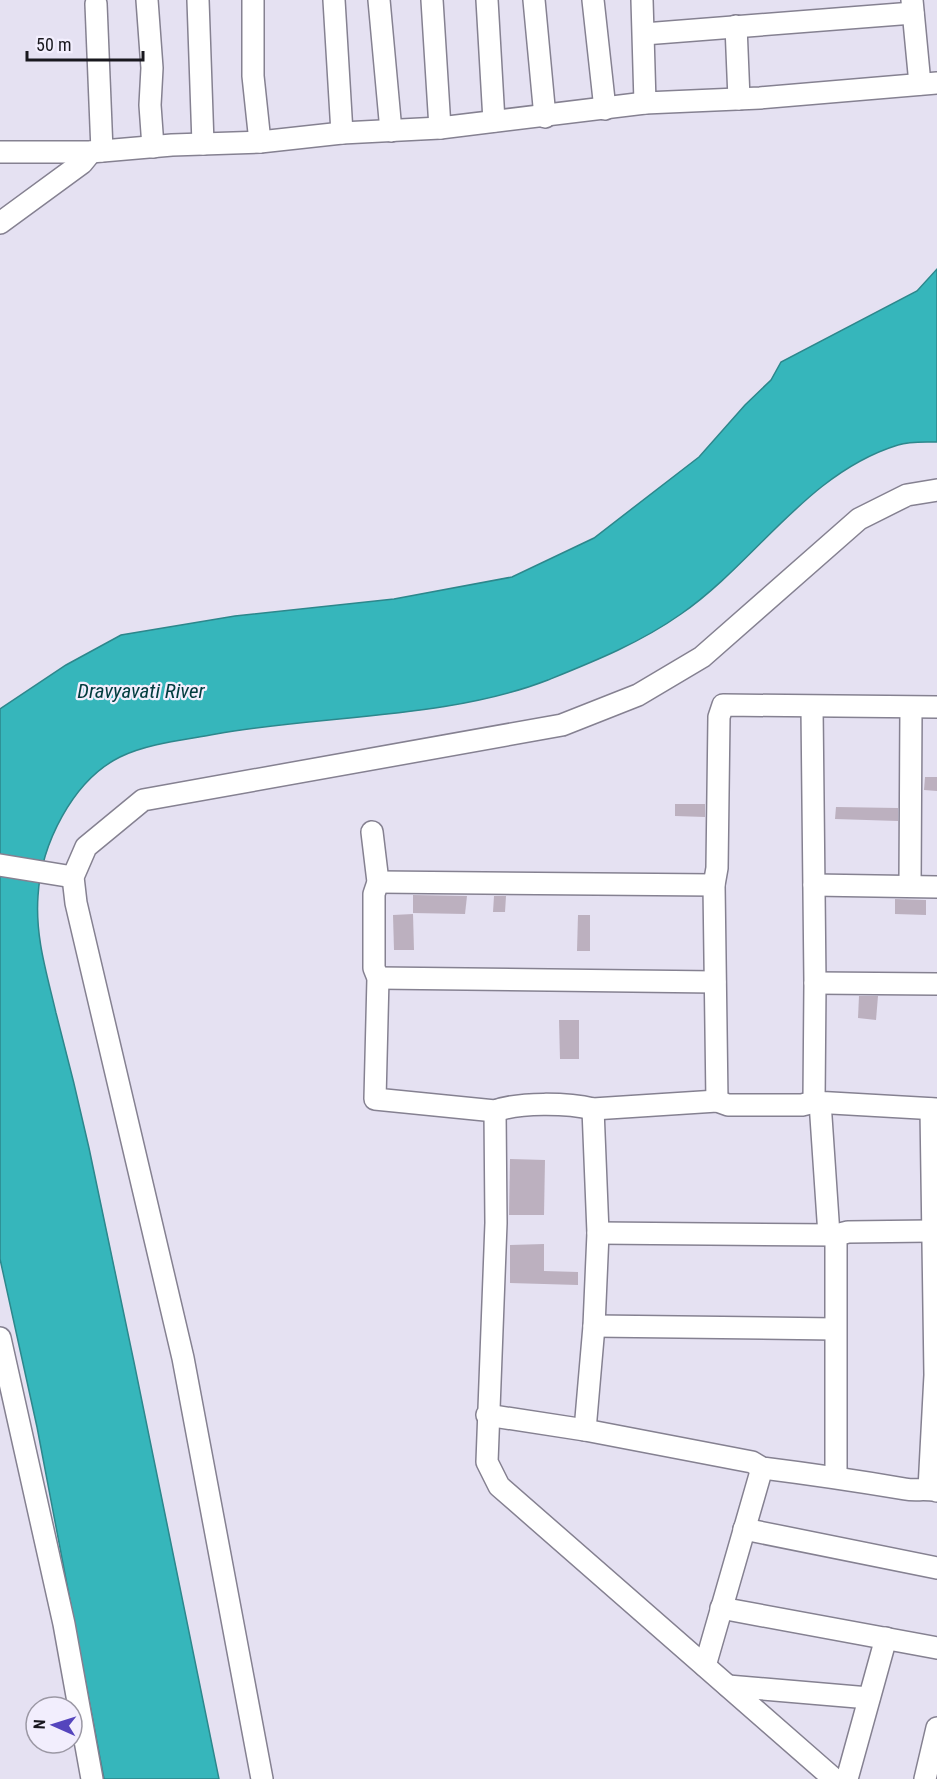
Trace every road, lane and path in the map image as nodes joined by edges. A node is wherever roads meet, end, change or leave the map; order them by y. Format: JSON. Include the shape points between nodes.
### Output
{"nodes":[{"id":1,"x":147,"y":0,"type":"edge"},
{"id":2,"x":198,"y":0,"type":"edge"},
{"id":3,"x":253,"y":0,"type":"edge"},
{"id":4,"x":334,"y":0,"type":"edge"},
{"id":5,"x":379,"y":0,"type":"edge"},
{"id":6,"x":432,"y":0,"type":"edge"},
{"id":7,"x":487,"y":0,"type":"edge"},
{"id":8,"x":534,"y":0,"type":"edge"},
{"id":9,"x":593,"y":0,"type":"edge"},
{"id":10,"x":642,"y":0,"type":"edge"},
{"id":11,"x":96,"y":4,"type":"dead end"},
{"id":12,"x":912,"y":7,"type":"edge"},
{"id":13,"x":736,"y":26,"type":"junction"},
{"id":14,"x":644,"y":34,"type":"junction"},
{"id":15,"x":928,"y":84,"type":"edge"},
{"id":16,"x":739,"y":99,"type":"junction"},
{"id":17,"x":645,"y":103,"type":"junction"},
{"id":18,"x":605,"y":109,"type":"junction"},
{"id":19,"x":545,"y":117,"type":"junction"},
{"id":20,"x":494,"y":121,"type":"junction"},
{"id":21,"x":440,"y":128,"type":"junction"},
{"id":22,"x":391,"y":131,"type":"junction"},
{"id":23,"x":342,"y":133,"type":"junction"},
{"id":24,"x":260,"y":142,"type":"junction"},
{"id":25,"x":203,"y":144,"type":"junction"},
{"id":26,"x":153,"y":147,"type":"junction"},
{"id":27,"x":0,"y":152,"type":"edge"},
{"id":28,"x":97,"y":152,"type":"junction"},
{"id":29,"x":0,"y":223,"type":"edge"},
{"id":30,"x":937,"y":490,"type":"edge"},
{"id":31,"x":937,"y":707,"type":"edge"},
{"id":32,"x":812,"y":708,"type":"junction"},
{"id":33,"x":911,"y":708,"type":"junction"},
{"id":34,"x":372,"y":832,"type":"dead end"},
{"id":35,"x":0,"y":865,"type":"edge"},
{"id":36,"x":73,"y":877,"type":"junction"},
{"id":37,"x":378,"y":882,"type":"junction"},
{"id":38,"x":714,"y":885,"type":"junction"},
{"id":39,"x":814,"y":885,"type":"junction"},
{"id":40,"x":910,"y":886,"type":"junction"},
{"id":41,"x":937,"y":887,"type":"edge"},
{"id":42,"x":378,"y":978,"type":"junction"},
{"id":43,"x":715,"y":982,"type":"junction"},
{"id":44,"x":815,"y":983,"type":"junction"},
{"id":45,"x":937,"y":984,"type":"edge"},
{"id":46,"x":717,"y":1101,"type":"junction"},
{"id":47,"x":817,"y":1102,"type":"junction"},
{"id":48,"x":593,"y":1109,"type":"junction"},
{"id":49,"x":934,"y":1109,"type":"edge"},
{"id":50,"x":495,"y":1111,"type":"junction"},
{"id":51,"x":931,"y":1232,"type":"junction"},
{"id":52,"x":598,"y":1233,"type":"junction"},
{"id":53,"x":833,"y":1235,"type":"junction"},
{"id":54,"x":594,"y":1326,"type":"junction"},
{"id":55,"x":835,"y":1329,"type":"junction"},
{"id":56,"x":0,"y":1338,"type":"edge"},
{"id":57,"x":488,"y":1415,"type":"junction"},
{"id":58,"x":585,"y":1430,"type":"junction"},
{"id":59,"x":762,"y":1468,"type":"junction"},
{"id":60,"x":836,"y":1477,"type":"junction"},
{"id":61,"x":933,"y":1490,"type":"edge"},
{"id":62,"x":744,"y":1529,"type":"junction"},
{"id":63,"x":937,"y":1568,"type":"edge"},
{"id":64,"x":722,"y":1608,"type":"junction"},
{"id":65,"x":886,"y":1638,"type":"junction"},
{"id":66,"x":937,"y":1648,"type":"edge"},
{"id":67,"x":705,"y":1666,"type":"junction"},
{"id":68,"x":728,"y":1686,"type":"junction"},
{"id":69,"x":869,"y":1698,"type":"junction"},
{"id":70,"x":937,"y":1728,"type":"edge"},
{"id":71,"x":92,"y":1779,"type":"edge"},
{"id":72,"x":262,"y":1779,"type":"edge"},
{"id":73,"x":834,"y":1779,"type":"edge"},
{"id":74,"x":847,"y":1779,"type":"edge"},
{"id":75,"x":925,"y":1779,"type":"edge"}],
"edges":[{"from":1,"to":26,"type":"street"},
{"from":2,"to":25,"type":"street"},
{"from":3,"to":24,"type":"street","via":[[253,76]]},
{"from":4,"to":23,"type":"street"},
{"from":5,"to":22,"type":"street"},
{"from":6,"to":21,"type":"street"},
{"from":7,"to":20,"type":"street"},
{"from":8,"to":19,"type":"street"},
{"from":9,"to":18,"type":"street"},
{"from":10,"to":14,"type":"street"},
{"from":11,"to":28,"type":"street"},
{"from":12,"to":13,"type":"street"},
{"from":12,"to":15,"type":"street"},
{"from":13,"to":14,"type":"street"},
{"from":13,"to":16,"type":"street"},
{"from":14,"to":17,"type":"street"},
{"from":15,"to":16,"type":"street"},
{"from":16,"to":17,"type":"street"},
{"from":17,"to":18,"type":"street"},
{"from":18,"to":19,"type":"street"},
{"from":19,"to":20,"type":"street"},
{"from":20,"to":21,"type":"street"},
{"from":21,"to":22,"type":"street"},
{"from":22,"to":23,"type":"street"},
{"from":23,"to":24,"type":"street"},
{"from":24,"to":25,"type":"street"},
{"from":25,"to":26,"type":"street"},
{"from":26,"to":28,"type":"street"},
{"from":27,"to":28,"type":"street"},
{"from":28,"to":29,"type":"street"},
{"from":30,"to":36,"type":"street","via":[[907,495],[859,519],[702,657],[638,695],[561,725],[143,800],[86,847]]},
{"from":31,"to":33,"type":"street"},
{"from":32,"to":33,"type":"street"},
{"from":32,"to":38,"type":"street","via":[[723,705],[719,717]]},
{"from":32,"to":39,"type":"street"},
{"from":33,"to":40,"type":"street"},
{"from":34,"to":37,"type":"street"},
{"from":35,"to":36,"type":"street"},
{"from":36,"to":72,"type":"street","via":[[183,1358]]},
{"from":37,"to":38,"type":"street"},
{"from":37,"to":42,"type":"street","via":[[374,894],[374,968]]},
{"from":38,"to":43,"type":"street"},
{"from":39,"to":40,"type":"street"},
{"from":39,"to":44,"type":"street"},
{"from":40,"to":41,"type":"street"},
{"from":42,"to":43,"type":"street"},
{"from":42,"to":50,"type":"street","via":[[375,1099]]},
{"from":43,"to":46,"type":"street"},
{"from":44,"to":45,"type":"street"},
{"from":44,"to":47,"type":"street"},
{"from":46,"to":47,"type":"street","via":[[739,1105]]},
{"from":46,"to":48,"type":"street"},
{"from":47,"to":49,"type":"street"},
{"from":47,"to":53,"type":"street"},
{"from":48,"to":50,"type":"street","via":[[508,1106]]},
{"from":48,"to":52,"type":"street"},
{"from":49,"to":51,"type":"street"},
{"from":50,"to":57,"type":"street","via":[[496,1223]]},
{"from":51,"to":53,"type":"street"},
{"from":51,"to":61,"type":"street"},
{"from":52,"to":53,"type":"street"},
{"from":52,"to":54,"type":"street"},
{"from":53,"to":55,"type":"street"},
{"from":54,"to":55,"type":"street"},
{"from":54,"to":58,"type":"street"},
{"from":55,"to":60,"type":"street"},
{"from":56,"to":71,"type":"street","via":[[64,1624]]},
{"from":57,"to":58,"type":"street"},
{"from":57,"to":67,"type":"street","via":[[487,1462],[499,1486]]},
{"from":58,"to":59,"type":"street","via":[[752,1462]]},
{"from":59,"to":60,"type":"street"},
{"from":59,"to":62,"type":"street"},
{"from":60,"to":61,"type":"street","via":[[915,1491]]},
{"from":62,"to":63,"type":"street"},
{"from":62,"to":64,"type":"street"},
{"from":64,"to":65,"type":"street"},
{"from":64,"to":67,"type":"street"},
{"from":65,"to":66,"type":"street"},
{"from":65,"to":69,"type":"street"},
{"from":67,"to":68,"type":"street"},
{"from":68,"to":69,"type":"street"},
{"from":68,"to":73,"type":"street"},
{"from":69,"to":74,"type":"street"},
{"from":70,"to":75,"type":"street"}]}
